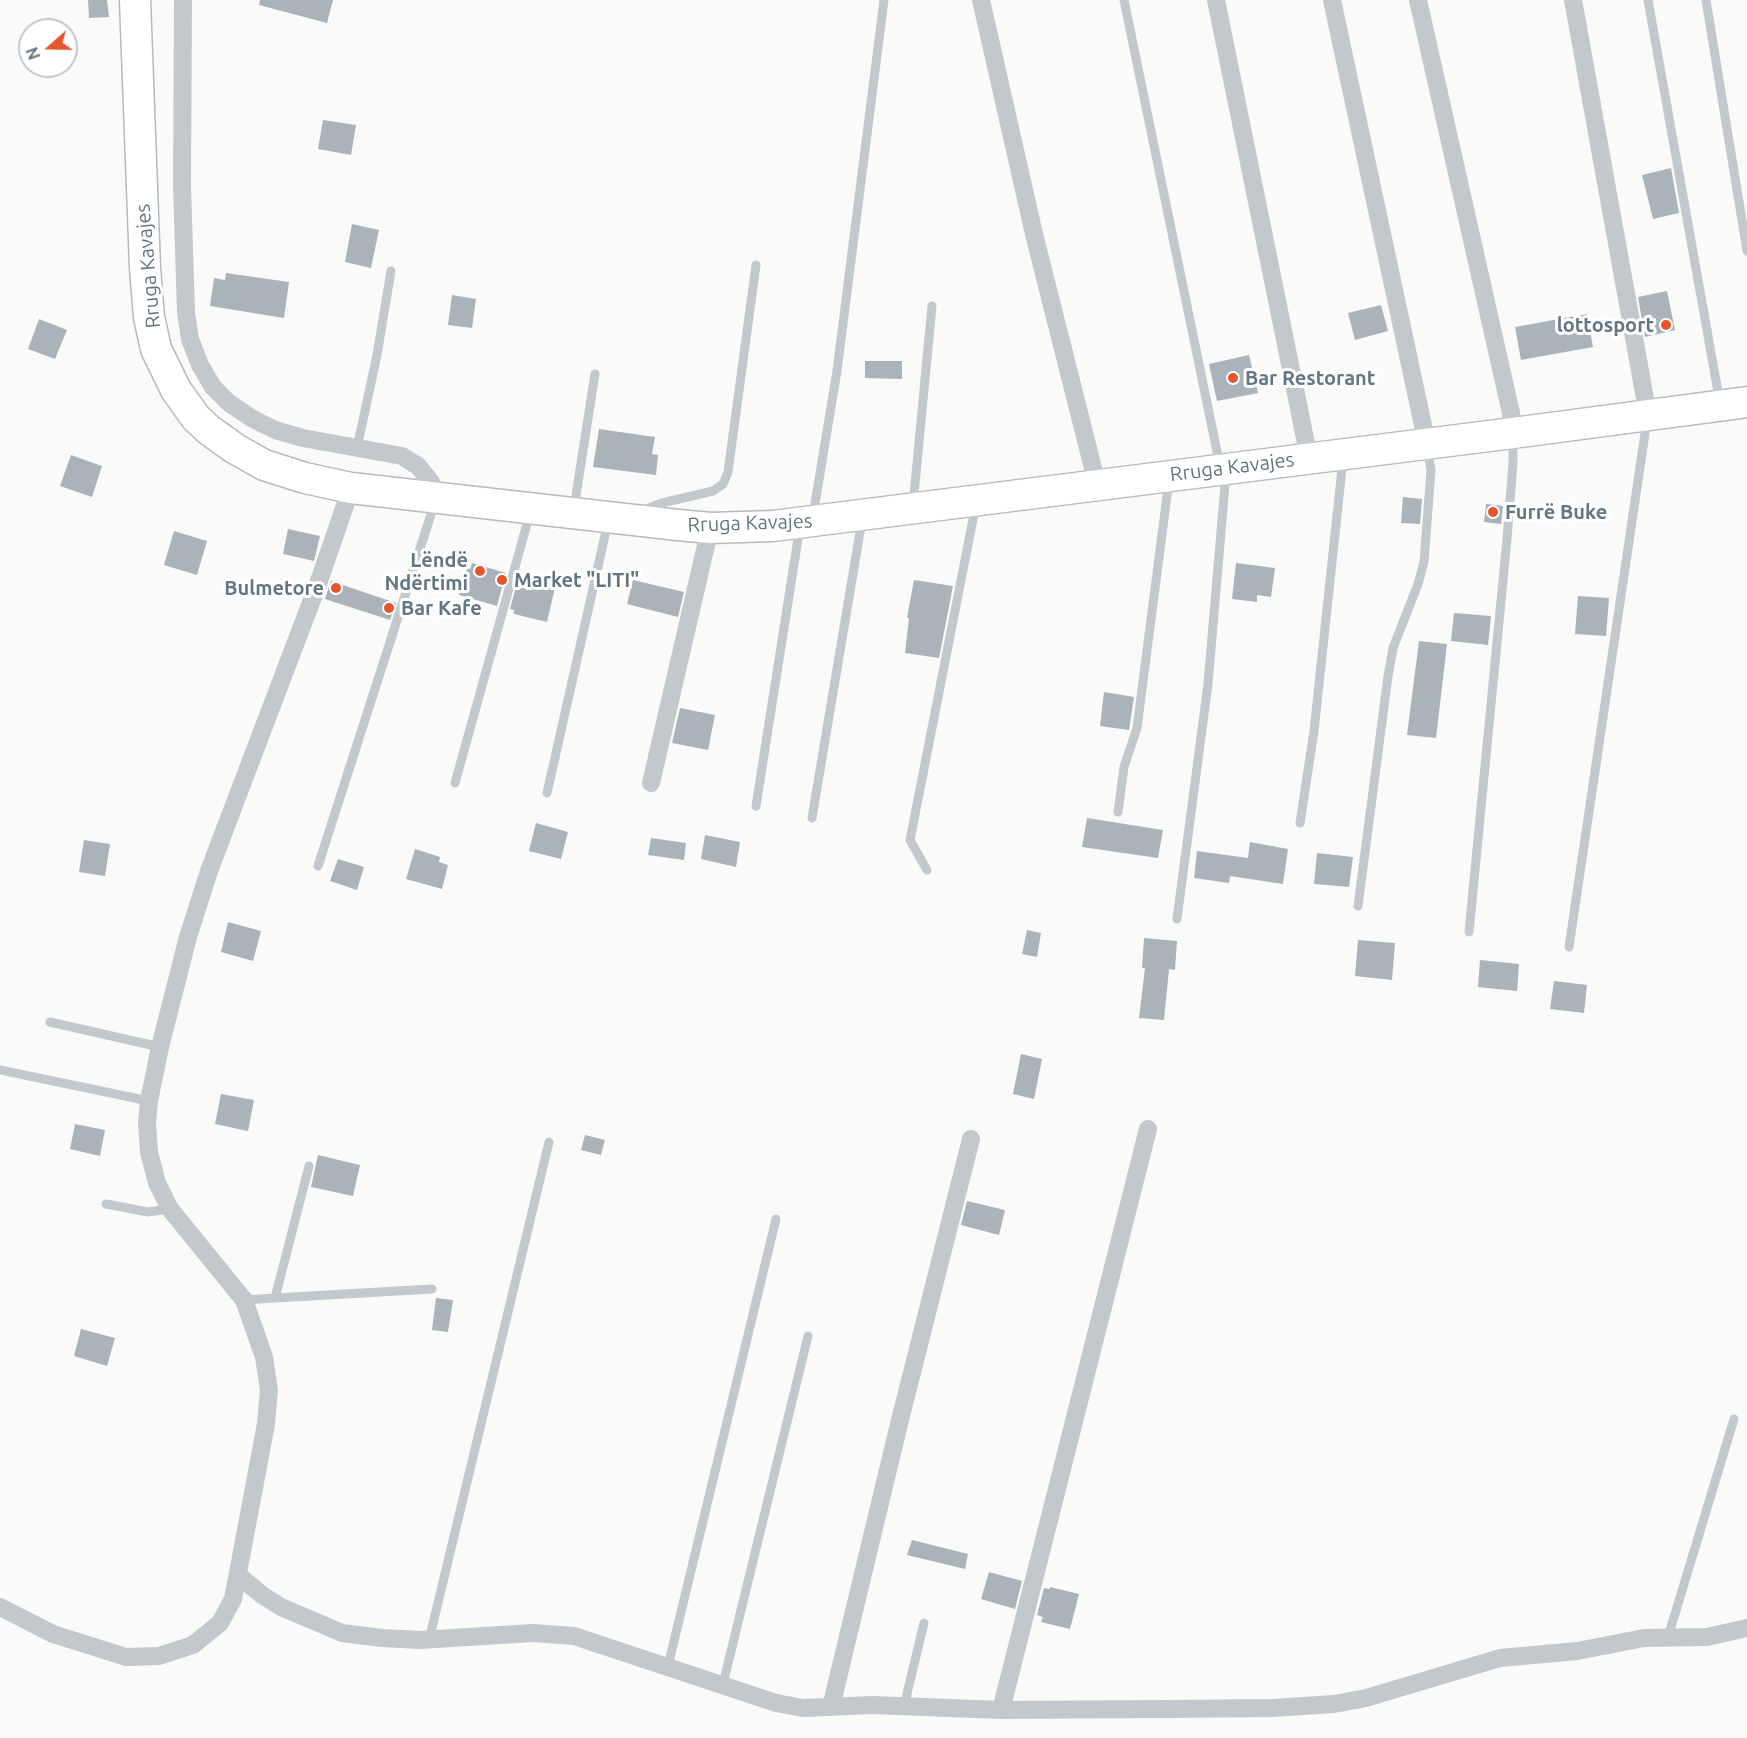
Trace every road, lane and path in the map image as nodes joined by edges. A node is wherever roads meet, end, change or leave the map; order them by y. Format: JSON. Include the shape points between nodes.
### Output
{"nodes":[{"id":1,"x":135,"y":0,"type":"edge"},
{"id":2,"x":183,"y":0,"type":"edge"},
{"id":3,"x":884,"y":0,"type":"edge"},
{"id":4,"x":981,"y":0,"type":"edge"},
{"id":5,"x":1124,"y":0,"type":"edge"},
{"id":6,"x":1215,"y":0,"type":"edge"},
{"id":7,"x":1332,"y":0,"type":"edge"},
{"id":8,"x":1418,"y":0,"type":"edge"},
{"id":9,"x":1574,"y":0,"type":"edge"},
{"id":10,"x":1648,"y":0,"type":"edge"},
{"id":11,"x":1706,"y":0,"type":"edge"},
{"id":12,"x":1747,"y":251,"type":"edge"},
{"id":13,"x":756,"y":265,"type":"dead end"},
{"id":14,"x":391,"y":271,"type":"dead end"},
{"id":15,"x":932,"y":306,"type":"dead end"},
{"id":16,"x":595,"y":374,"type":"dead end"},
{"id":17,"x":1734,"y":403,"type":"edge"},
{"id":18,"x":1648,"y":415,"type":"junction"},
{"id":19,"x":1513,"y":433,"type":"junction"},
{"id":20,"x":1427,"y":444,"type":"junction"},
{"id":21,"x":357,"y":448,"type":"junction"},
{"id":22,"x":1344,"y":454,"type":"junction"},
{"id":23,"x":1309,"y":458,"type":"junction"},
{"id":24,"x":1224,"y":468,"type":"junction"},
{"id":25,"x":1169,"y":475,"type":"junction"},
{"id":26,"x":1097,"y":484,"type":"junction"},
{"id":27,"x":351,"y":488,"type":"junction"},
{"id":28,"x":436,"y":497,"type":"junction"},
{"id":29,"x":977,"y":499,"type":"junction"},
{"id":30,"x":531,"y":508,"type":"junction"},
{"id":31,"x":913,"y":508,"type":"junction"},
{"id":32,"x":573,"y":513,"type":"junction"},
{"id":33,"x":862,"y":515,"type":"junction"},
{"id":34,"x":618,"y":518,"type":"junction"},
{"id":35,"x":806,"y":522,"type":"junction"},
{"id":36,"x":710,"y":528,"type":"junction"},
{"id":37,"x":455,"y":783,"type":"dead end"},
{"id":38,"x":651,"y":783,"type":"dead end"},
{"id":39,"x":547,"y":793,"type":"dead end"},
{"id":40,"x":756,"y":806,"type":"dead end"},
{"id":41,"x":1118,"y":812,"type":"dead end"},
{"id":42,"x":812,"y":818,"type":"dead end"},
{"id":43,"x":1300,"y":823,"type":"dead end"},
{"id":44,"x":318,"y":866,"type":"dead end"},
{"id":45,"x":927,"y":870,"type":"dead end"},
{"id":46,"x":1358,"y":906,"type":"dead end"},
{"id":47,"x":1177,"y":919,"type":"dead end"},
{"id":48,"x":1469,"y":932,"type":"dead end"},
{"id":49,"x":1569,"y":947,"type":"dead end"},
{"id":50,"x":50,"y":1022,"type":"dead end"},
{"id":51,"x":160,"y":1047,"type":"junction"},
{"id":52,"x":0,"y":1070,"type":"edge"},
{"id":53,"x":149,"y":1101,"type":"junction"},
{"id":54,"x":1148,"y":1129,"type":"dead end"},
{"id":55,"x":971,"y":1139,"type":"dead end"},
{"id":56,"x":549,"y":1142,"type":"dead end"},
{"id":57,"x":309,"y":1166,"type":"dead end"},
{"id":58,"x":106,"y":1204,"type":"dead end"},
{"id":59,"x":170,"y":1209,"type":"junction"},
{"id":60,"x":776,"y":1219,"type":"dead end"},
{"id":61,"x":432,"y":1288,"type":"dead end"},
{"id":62,"x":275,"y":1298,"type":"junction"},
{"id":63,"x":244,"y":1300,"type":"junction"},
{"id":64,"x":808,"y":1336,"type":"dead end"},
{"id":65,"x":1734,"y":1419,"type":"dead end"},
{"id":66,"x":239,"y":1576,"type":"junction"},
{"id":67,"x":0,"y":1608,"type":"edge"},
{"id":68,"x":924,"y":1623,"type":"dead end"},
{"id":69,"x":1747,"y":1628,"type":"edge"},
{"id":70,"x":1668,"y":1637,"type":"junction"},
{"id":71,"x":429,"y":1640,"type":"junction"},
{"id":72,"x":668,"y":1666,"type":"junction"},
{"id":73,"x":723,"y":1684,"type":"junction"},
{"id":74,"x":904,"y":1706,"type":"junction"},
{"id":75,"x":831,"y":1707,"type":"junction"},
{"id":76,"x":1001,"y":1710,"type":"junction"}],
"edges":[{"from":1,"to":27,"type":"main road","name":"Rruga Kavajes","via":[[147,296],[152,333],[162,363],[196,418],[234,448],[283,472]]},
{"from":2,"to":21,"type":"street","via":[[186,313],[200,365],[213,387],[253,419],[303,438]]},
{"from":3,"to":35,"type":"lane","via":[[843,325]]},
{"from":4,"to":26,"type":"street"},
{"from":5,"to":24,"type":"lane"},
{"from":6,"to":23,"type":"street"},
{"from":7,"to":20,"type":"street"},
{"from":8,"to":19,"type":"street"},
{"from":9,"to":18,"type":"street"},
{"from":10,"to":17,"type":"lane"},
{"from":11,"to":12,"type":"lane"},
{"from":13,"to":34,"type":"lane","via":[[728,472],[723,484],[713,491]]},
{"from":14,"to":21,"type":"lane"},
{"from":15,"to":31,"type":"lane"},
{"from":16,"to":32,"type":"lane"},
{"from":17,"to":18,"type":"main road","name":"Rruga Kavajes"},
{"from":18,"to":19,"type":"main road","name":"Rruga Kavajes"},
{"from":18,"to":49,"type":"lane"},
{"from":19,"to":20,"type":"main road","name":"Rruga Kavajes"},
{"from":19,"to":48,"type":"lane","via":[[1507,539]]},
{"from":20,"to":22,"type":"main road","name":"Rruga Kavajes"},
{"from":20,"to":46,"type":"lane","via":[[1431,470],[1424,562],[1393,648]]},
{"from":21,"to":28,"type":"street","via":[[402,456],[418,466],[431,482]]},
{"from":22,"to":23,"type":"main road","name":"Rruga Kavajes"},
{"from":22,"to":43,"type":"lane"},
{"from":23,"to":24,"type":"main road","name":"Rruga Kavajes"},
{"from":24,"to":25,"type":"main road","name":"Rruga Kavajes"},
{"from":24,"to":47,"type":"lane","via":[[1208,684]]},
{"from":25,"to":26,"type":"main road","name":"Rruga Kavajes"},
{"from":25,"to":41,"type":"lane","via":[[1137,728],[1124,767]]},
{"from":26,"to":29,"type":"main road","name":"Rruga Kavajes"},
{"from":27,"to":28,"type":"main road","name":"Rruga Kavajes"},
{"from":27,"to":51,"type":"street","via":[[209,871]]},
{"from":28,"to":30,"type":"main road","name":"Rruga Kavajes"},
{"from":28,"to":44,"type":"lane"},
{"from":29,"to":31,"type":"main road","name":"Rruga Kavajes"},
{"from":29,"to":45,"type":"lane","via":[[910,840]]},
{"from":30,"to":32,"type":"main road","name":"Rruga Kavajes"},
{"from":30,"to":37,"type":"lane"},
{"from":31,"to":33,"type":"main road","name":"Rruga Kavajes"},
{"from":32,"to":34,"type":"main road","name":"Rruga Kavajes"},
{"from":33,"to":35,"type":"main road","name":"Rruga Kavajes"},
{"from":33,"to":42,"type":"lane"},
{"from":34,"to":36,"type":"main road","name":"Rruga Kavajes"},
{"from":34,"to":39,"type":"lane"},
{"from":35,"to":36,"type":"main road","name":"Rruga Kavajes"},
{"from":35,"to":40,"type":"lane"},
{"from":36,"to":38,"type":"street"},
{"from":50,"to":51,"type":"lane"},
{"from":51,"to":53,"type":"street"},
{"from":52,"to":53,"type":"lane"},
{"from":53,"to":59,"type":"street","via":[[149,1152],[157,1183]]},
{"from":54,"to":76,"type":"street"},
{"from":55,"to":75,"type":"street"},
{"from":56,"to":71,"type":"lane"},
{"from":57,"to":62,"type":"lane"},
{"from":58,"to":59,"type":"lane","via":[[148,1212]]},
{"from":59,"to":63,"type":"street"},
{"from":60,"to":72,"type":"lane"},
{"from":61,"to":62,"type":"lane"},
{"from":62,"to":63,"type":"lane"},
{"from":63,"to":66,"type":"street","via":[[264,1357],[268,1390],[266,1424]]},
{"from":64,"to":73,"type":"lane"},
{"from":65,"to":70,"type":"lane"},
{"from":66,"to":67,"type":"street","via":[[233,1599],[220,1623],[193,1645],[159,1656],[126,1657],[53,1634]]},
{"from":66,"to":71,"type":"street","via":[[281,1607],[342,1633]]},
{"from":68,"to":74,"type":"lane"},
{"from":69,"to":70,"type":"street","via":[[1707,1637]]},
{"from":70,"to":76,"type":"street","via":[[1500,1658],[1334,1704]]},
{"from":71,"to":72,"type":"street","via":[[557,1634]]},
{"from":72,"to":73,"type":"street"},
{"from":73,"to":75,"type":"street","via":[[776,1703],[803,1708]]},
{"from":74,"to":75,"type":"street"},
{"from":74,"to":76,"type":"street"}]}
